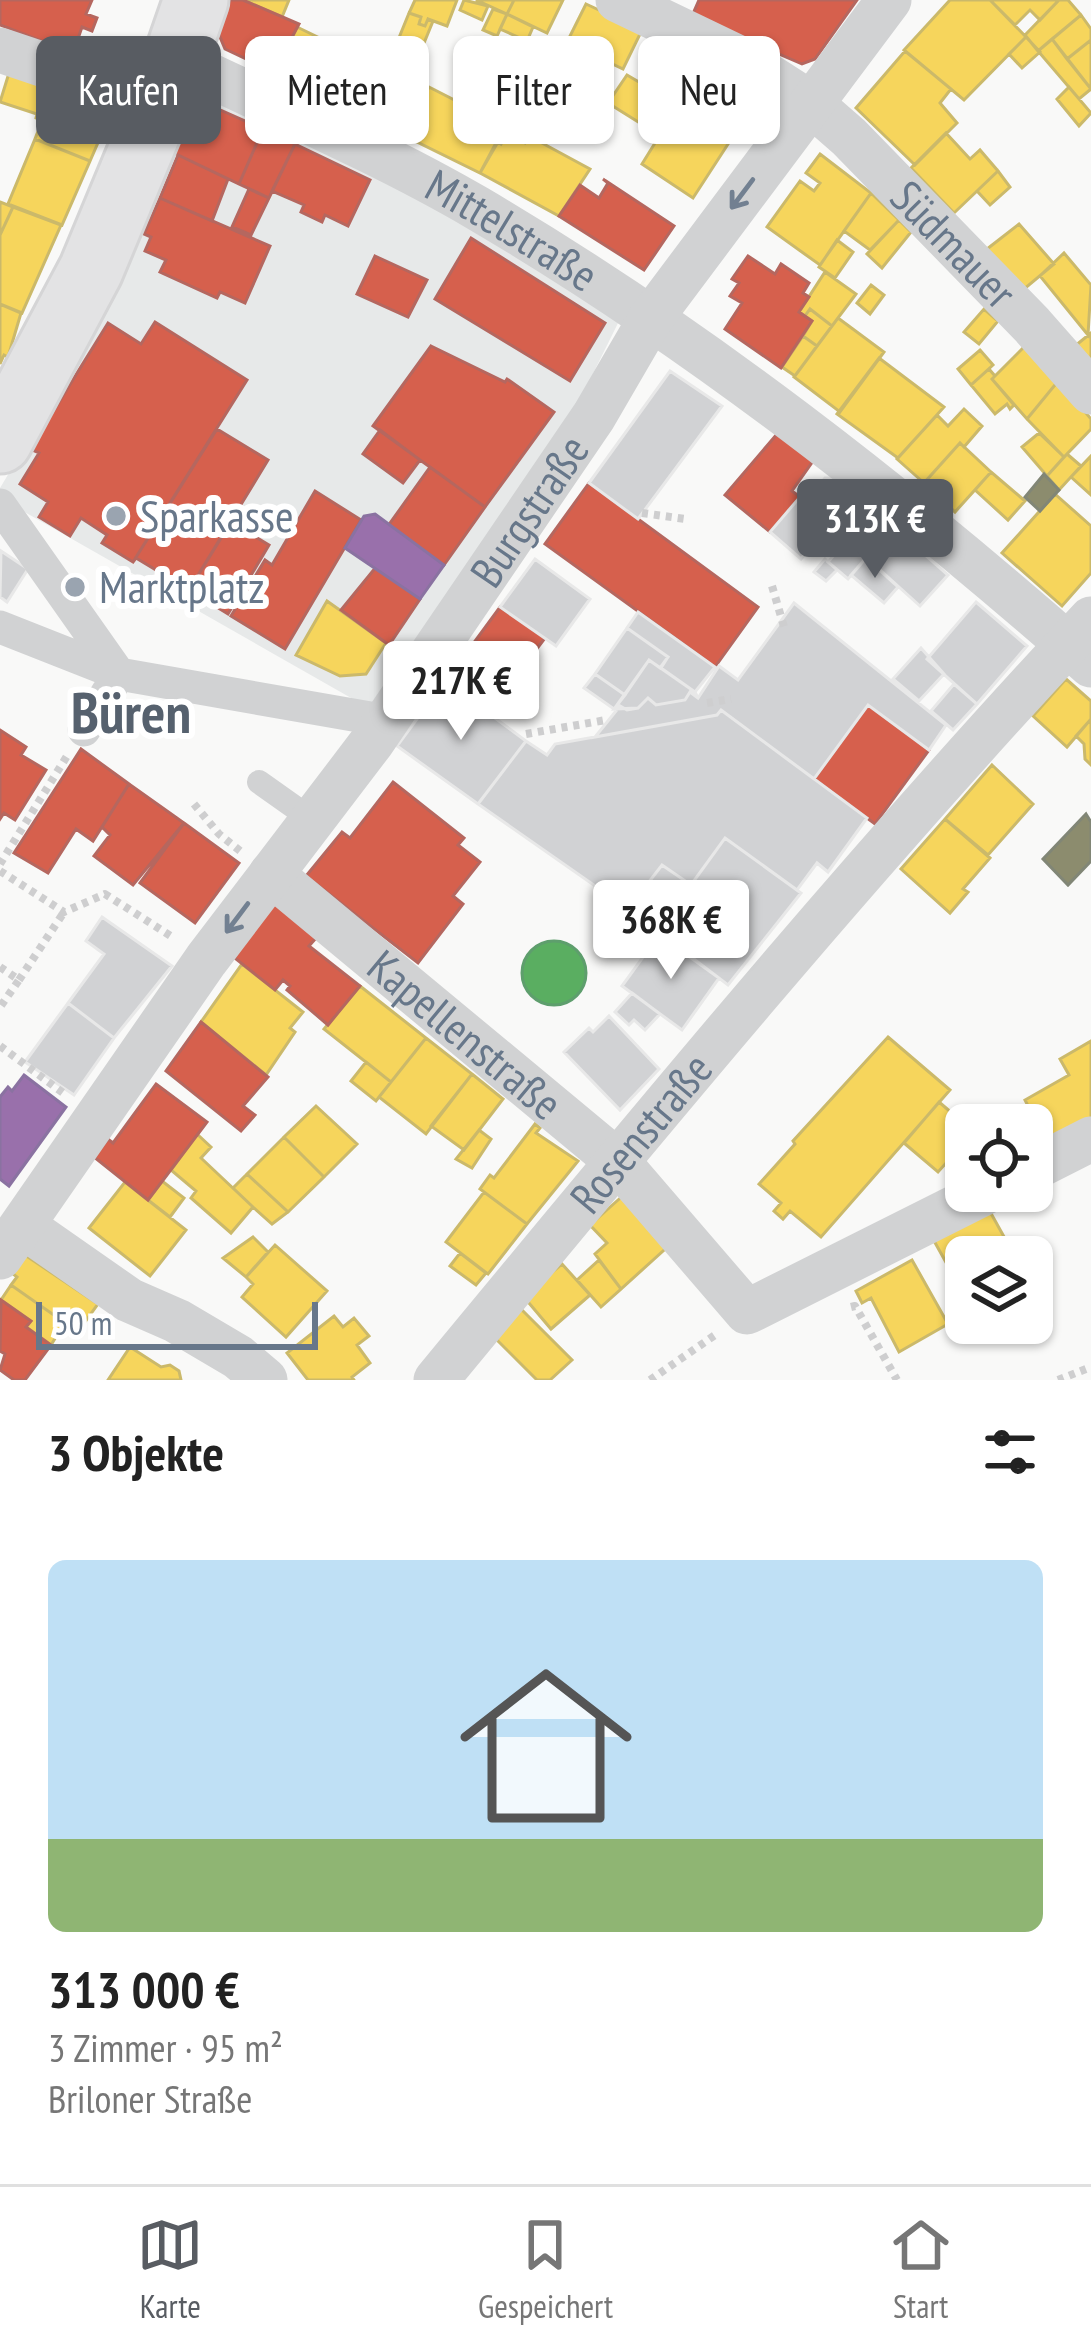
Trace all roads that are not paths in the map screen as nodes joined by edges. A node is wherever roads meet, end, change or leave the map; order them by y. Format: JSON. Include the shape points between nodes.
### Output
{"nodes":[{"id":1,"x":196,"y":0,"type":"edge"},
{"id":2,"x":618,"y":0,"type":"edge"},
{"id":3,"x":889,"y":0,"type":"edge"},
{"id":4,"x":183,"y":36,"type":"edge"},
{"id":5,"x":0,"y":50,"type":"edge"},
{"id":6,"x":36,"y":57,"type":"edge"},
{"id":7,"x":221,"y":103,"type":"edge"},
{"id":8,"x":810,"y":103,"type":"junction"},
{"id":9,"x":142,"y":144,"type":"edge"},
{"id":10,"x":651,"y":318,"type":"junction"},
{"id":11,"x":1091,"y":392,"type":"edge"},
{"id":12,"x":0,"y":441,"type":"edge"},
{"id":13,"x":0,"y":505,"type":"edge"},
{"id":14,"x":0,"y":627,"type":"edge"},
{"id":15,"x":1083,"y":643,"type":"edge"},
{"id":16,"x":119,"y":674,"type":"junction"},
{"id":17,"x":384,"y":725,"type":"junction"},
{"id":18,"x":84,"y":730,"type":"road end"},
{"id":19,"x":260,"y":782,"type":"dead end"},
{"id":20,"x":314,"y":821,"type":"junction"},
{"id":21,"x":260,"y":866,"type":"junction"},
{"id":22,"x":1091,"y":1139,"type":"edge"},
{"id":23,"x":1053,"y":1158,"type":"edge"},
{"id":24,"x":617,"y":1161,"type":"junction"},
{"id":25,"x":946,"y":1212,"type":"edge"},
{"id":26,"x":11,"y":1241,"type":"edge"},
{"id":27,"x":265,"y":1380,"type":"edge"},
{"id":28,"x":436,"y":1380,"type":"edge"}],
"edges":[{"from":1,"to":4,"type":"main road"},
{"from":2,"to":8,"type":"street","name":"Südmauer","via":[[745,61]]},
{"from":3,"to":8,"type":"street","name":"Burgstraße"},
{"from":5,"to":6,"type":"street","name":"Mittelstraße"},
{"from":7,"to":10,"type":"street","name":"Mittelstraße","via":[[474,207]]},
{"from":8,"to":10,"type":"street","name":"Burgstraße","one_way":true},
{"from":8,"to":11,"type":"street","name":"Südmauer"},
{"from":9,"to":12,"type":"main road","via":[[91,270]]},
{"from":10,"to":15,"type":"street","name":"Mittelstraße"},
{"from":10,"to":17,"type":"street","name":"Burgstraße"},
{"from":13,"to":16,"type":"street"},
{"from":14,"to":16,"type":"street"},
{"from":15,"to":24,"type":"street","name":"Rosenstraße"},
{"from":16,"to":17,"type":"street"},
{"from":16,"to":18,"type":"street"},
{"from":17,"to":20,"type":"street","name":"Burgstraße"},
{"from":19,"to":20,"type":"lane"},
{"from":20,"to":21,"type":"street","name":"Burgstraße"},
{"from":21,"to":24,"type":"street","name":"Kapellenstraße"},
{"from":21,"to":26,"type":"street","name":"Burgstraße","one_way":true,"via":[[206,960]]},
{"from":22,"to":23,"type":"street"},
{"from":24,"to":25,"type":"street","name":"Kapellenstraße","via":[[747,1312]]},
{"from":24,"to":28,"type":"street","name":"Rosenstraße"},
{"from":26,"to":27,"type":"street","via":[[177,1321]]}]}
